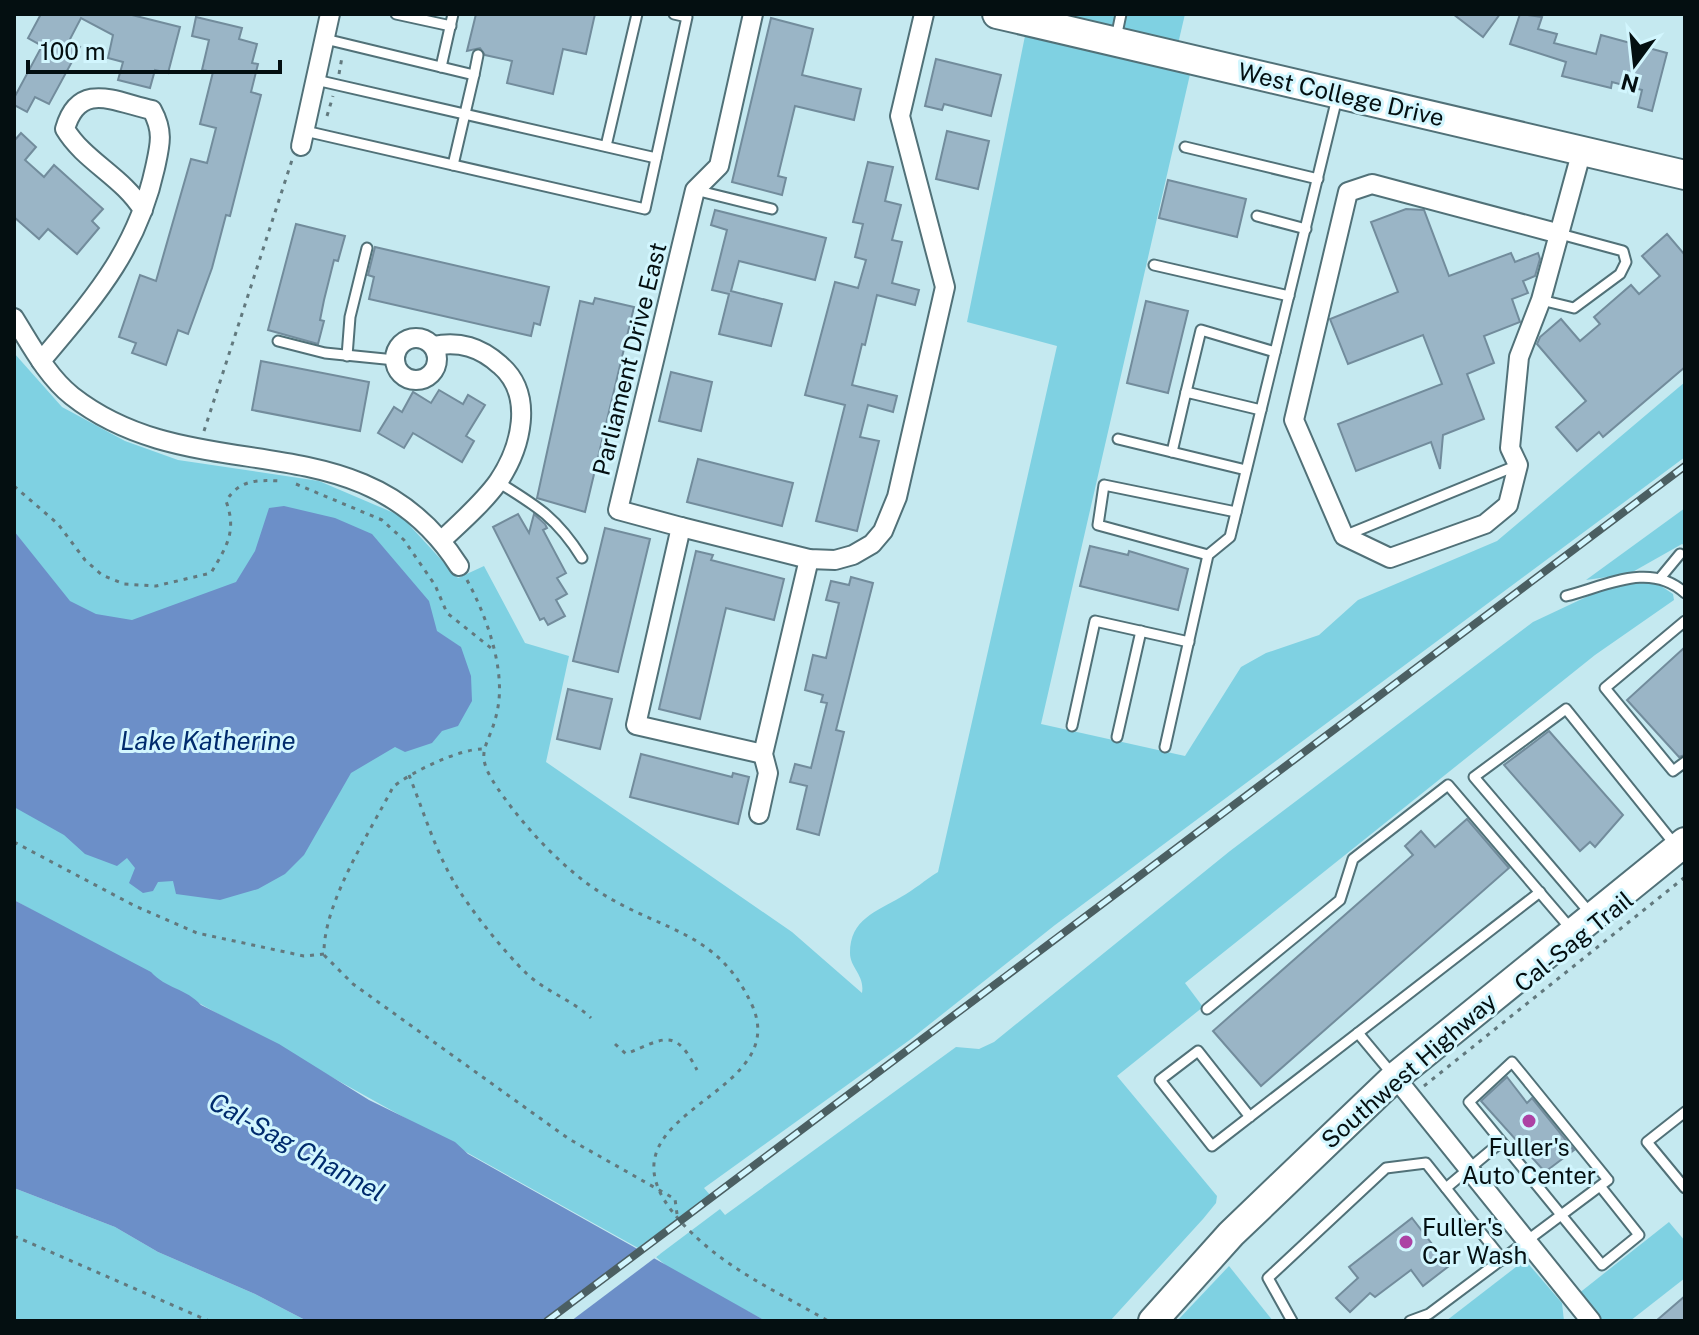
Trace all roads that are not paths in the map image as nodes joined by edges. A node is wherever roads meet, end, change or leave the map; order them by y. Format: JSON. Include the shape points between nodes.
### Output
{"nodes":[{"id":1,"x":330,"y":14,"type":"edge"},
{"id":2,"x":396,"y":14,"type":"edge"},
{"id":3,"x":453,"y":14,"type":"edge"},
{"id":4,"x":637,"y":14,"type":"edge"},
{"id":5,"x":674,"y":14,"type":"edge"},
{"id":6,"x":753,"y":14,"type":"edge"},
{"id":7,"x":924,"y":14,"type":"edge"},
{"id":8,"x":997,"y":14,"type":"edge"},
{"id":9,"x":1121,"y":14,"type":"edge"},
{"id":10,"x":451,"y":26,"type":"junction"},
{"id":11,"x":325,"y":39,"type":"junction"},
{"id":12,"x":1115,"y":42,"type":"junction"},
{"id":13,"x":478,"y":55,"type":"dead end"},
{"id":14,"x":441,"y":67,"type":"junction"},
{"id":15,"x":474,"y":75,"type":"junction"},
{"id":16,"x":316,"y":80,"type":"junction"},
{"id":17,"x":1338,"y":94,"type":"junction"},
{"id":18,"x":464,"y":114,"type":"junction"},
{"id":19,"x":307,"y":141,"type":"joint"},
{"id":20,"x":606,"y":146,"type":"junction"},
{"id":21,"x":1185,"y":147,"type":"dead end"},
{"id":22,"x":1582,"y":150,"type":"junction"},
{"id":23,"x":656,"y":158,"type":"junction"},
{"id":24,"x":453,"y":165,"type":"junction"},
{"id":25,"x":1685,"y":175,"type":"edge"},
{"id":26,"x":1318,"y":179,"type":"junction"},
{"id":27,"x":695,"y":190,"type":"junction"},
{"id":28,"x":772,"y":209,"type":"dead end"},
{"id":29,"x":143,"y":210,"type":"junction"},
{"id":30,"x":1257,"y":216,"type":"dead end"},
{"id":31,"x":1306,"y":229,"type":"junction"},
{"id":32,"x":1560,"y":234,"type":"junction"},
{"id":33,"x":367,"y":248,"type":"dead end"},
{"id":34,"x":1154,"y":265,"type":"dead end"},
{"id":35,"x":1289,"y":296,"type":"junction"},
{"id":36,"x":1541,"y":300,"type":"junction"},
{"id":37,"x":14,"y":318,"type":"edge"},
{"id":38,"x":278,"y":341,"type":"dead end"},
{"id":39,"x":433,"y":346,"type":"junction"},
{"id":40,"x":1275,"y":352,"type":"junction"},
{"id":41,"x":347,"y":356,"type":"junction"},
{"id":42,"x":395,"y":360,"type":"junction"},
{"id":43,"x":41,"y":361,"type":"junction"},
{"id":44,"x":1186,"y":392,"type":"junction"},
{"id":45,"x":1261,"y":410,"type":"junction"},
{"id":46,"x":1118,"y":439,"type":"dead end"},
{"id":47,"x":1172,"y":452,"type":"junction"},
{"id":48,"x":1518,"y":465,"type":"junction"},
{"id":49,"x":1246,"y":470,"type":"junction"},
{"id":50,"x":498,"y":482,"type":"junction"},
{"id":51,"x":1236,"y":512,"type":"junction"},
{"id":52,"x":681,"y":527,"type":"junction"},
{"id":53,"x":1344,"y":536,"type":"junction"},
{"id":54,"x":442,"y":540,"type":"junction"},
{"id":55,"x":1680,"y":554,"type":"dead end"},
{"id":56,"x":1208,"y":555,"type":"junction"},
{"id":57,"x":582,"y":558,"type":"dead end"},
{"id":58,"x":809,"y":559,"type":"junction"},
{"id":59,"x":459,"y":566,"type":"road end"},
{"id":60,"x":1661,"y":577,"type":"junction"},
{"id":61,"x":1685,"y":593,"type":"edge"},
{"id":62,"x":1566,"y":596,"type":"dead end"},
{"id":63,"x":1685,"y":621,"type":"edge"},
{"id":64,"x":1141,"y":631,"type":"junction"},
{"id":65,"x":1189,"y":642,"type":"junction"},
{"id":66,"x":1072,"y":726,"type":"dead end"},
{"id":67,"x":1117,"y":737,"type":"dead end"},
{"id":68,"x":1165,"y":747,"type":"dead end"},
{"id":69,"x":763,"y":754,"type":"junction"},
{"id":70,"x":1685,"y":762,"type":"edge"},
{"id":71,"x":759,"y":814,"type":"dead end"},
{"id":72,"x":1681,"y":845,"type":"edge"},
{"id":73,"x":1540,"y":892,"type":"junction"},
{"id":74,"x":1582,"y":924,"type":"junction"},
{"id":75,"x":1207,"y":1009,"type":"dead end"},
{"id":76,"x":1358,"y":1033,"type":"junction"},
{"id":77,"x":1403,"y":1087,"type":"junction"},
{"id":78,"x":1685,"y":1113,"type":"edge"},
{"id":79,"x":1250,"y":1117,"type":"junction"},
{"id":80,"x":1501,"y":1142,"type":"junction"},
{"id":81,"x":1470,"y":1169,"type":"junction"},
{"id":82,"x":1600,"y":1186,"type":"junction"},
{"id":83,"x":1446,"y":1188,"type":"junction"},
{"id":84,"x":1685,"y":1188,"type":"edge"},
{"id":85,"x":1562,"y":1217,"type":"junction"},
{"id":86,"x":1528,"y":1241,"type":"junction"},
{"id":87,"x":1503,"y":1260,"type":"junction"},
{"id":88,"x":1153,"y":1321,"type":"edge"},
{"id":89,"x":1292,"y":1321,"type":"edge"},
{"id":90,"x":1410,"y":1321,"type":"edge"},
{"id":91,"x":1591,"y":1321,"type":"edge"}],
"edges":[{"from":1,"to":11,"type":"street"},
{"from":2,"to":10,"type":"lane"},
{"from":3,"to":10,"type":"lane"},
{"from":4,"to":20,"type":"lane"},
{"from":5,"to":23,"type":"lane","via":[[687,17]]},
{"from":6,"to":27,"type":"street","name":"Parliament Drive East","via":[[719,166]]},
{"from":7,"to":58,"type":"street","via":[[900,116],[945,287],[897,497],[883,531],[853,555]]},
{"from":8,"to":12,"type":"main road","name":"West College Drive"},
{"from":9,"to":12,"type":"lane"},
{"from":10,"to":14,"type":"lane"},
{"from":11,"to":14,"type":"lane"},
{"from":11,"to":16,"type":"street"},
{"from":12,"to":17,"type":"main road","name":"West College Drive"},
{"from":13,"to":15,"type":"lane"},
{"from":14,"to":15,"type":"lane"},
{"from":15,"to":18,"type":"lane"},
{"from":16,"to":18,"type":"lane"},
{"from":16,"to":19,"type":"street"},
{"from":17,"to":22,"type":"main road","name":"West College Drive"},
{"from":17,"to":26,"type":"lane"},
{"from":18,"to":20,"type":"lane"},
{"from":18,"to":24,"type":"lane"},
{"from":19,"to":24,"type":"lane"},
{"from":20,"to":23,"type":"lane"},
{"from":21,"to":26,"type":"lane"},
{"from":22,"to":25,"type":"main road","name":"West College Drive"},
{"from":22,"to":32,"type":"street"},
{"from":23,"to":24,"type":"lane","via":[[645,209]]},
{"from":26,"to":31,"type":"lane"},
{"from":27,"to":28,"type":"lane"},
{"from":27,"to":52,"type":"street","name":"Parliament Drive East","via":[[618,510]]},
{"from":29,"to":29,"type":"street","via":[[162,138],[152,110],[94,97],[79,101],[65,129],[132,192]]},
{"from":29,"to":43,"type":"street","via":[[113,274]]},
{"from":30,"to":31,"type":"lane"},
{"from":31,"to":35,"type":"lane"},
{"from":32,"to":36,"type":"street"},
{"from":32,"to":36,"type":"lane","via":[[1623,251],[1626,262],[1620,274],[1574,308]]},
{"from":32,"to":53,"type":"street","via":[[1372,184],[1348,192],[1294,420]]},
{"from":33,"to":41,"type":"lane","via":[[350,317]]},
{"from":34,"to":35,"type":"lane"},
{"from":35,"to":40,"type":"lane"},
{"from":36,"to":48,"type":"street","via":[[1519,357],[1510,448]]},
{"from":37,"to":43,"type":"street"},
{"from":38,"to":41,"type":"lane"},
{"from":39,"to":42,"type":"street","via":[[422,338],[409,339]]},
{"from":39,"to":42,"type":"street","via":[[436,366],[421,379],[401,373]]},
{"from":39,"to":50,"type":"street","via":[[475,347],[517,385],[522,399],[519,433]]},
{"from":40,"to":44,"type":"lane","via":[[1201,330]]},
{"from":40,"to":45,"type":"lane"},
{"from":41,"to":42,"type":"lane"},
{"from":43,"to":54,"type":"street","via":[[72,396],[145,435],[200,451],[290,461],[362,481],[415,512]]},
{"from":44,"to":45,"type":"lane"},
{"from":44,"to":47,"type":"lane"},
{"from":45,"to":49,"type":"lane"},
{"from":46,"to":47,"type":"lane"},
{"from":47,"to":49,"type":"lane"},
{"from":48,"to":53,"type":"lane"},
{"from":48,"to":53,"type":"street","via":[[1508,505],[1485,524],[1390,558]]},
{"from":49,"to":51,"type":"lane"},
{"from":50,"to":54,"type":"street"},
{"from":50,"to":57,"type":"lane","via":[[539,505],[565,529]]},
{"from":51,"to":56,"type":"lane","via":[[1230,537]]},
{"from":51,"to":56,"type":"lane","via":[[1104,485],[1098,525]]},
{"from":52,"to":58,"type":"street"},
{"from":52,"to":69,"type":"street","via":[[636,725]]},
{"from":54,"to":59,"type":"street"},
{"from":55,"to":60,"type":"lane"},
{"from":56,"to":65,"type":"lane"},
{"from":58,"to":69,"type":"street"},
{"from":60,"to":61,"type":"lane"},
{"from":60,"to":62,"type":"lane","via":[[1625,579]]},
{"from":63,"to":70,"type":"lane","via":[[1605,688],[1673,771]]},
{"from":64,"to":65,"type":"lane"},
{"from":64,"to":66,"type":"lane","via":[[1095,621]]},
{"from":64,"to":67,"type":"lane"},
{"from":65,"to":68,"type":"lane"},
{"from":69,"to":71,"type":"street","via":[[768,773]]},
{"from":72,"to":74,"type":"main road","name":"Southwest Highway"},
{"from":72,"to":74,"type":"lane","via":[[1566,709],[1474,777]]},
{"from":73,"to":74,"type":"lane"},
{"from":73,"to":75,"type":"lane","via":[[1448,785],[1353,859],[1340,900]]},
{"from":73,"to":76,"type":"lane"},
{"from":74,"to":77,"type":"main road","name":"Southwest Highway"},
{"from":76,"to":77,"type":"lane"},
{"from":76,"to":79,"type":"lane"},
{"from":77,"to":81,"type":"street"},
{"from":77,"to":88,"type":"main road","name":"Southwest Highway","via":[[1231,1234]]},
{"from":78,"to":84,"type":"lane","via":[[1647,1142]]},
{"from":79,"to":79,"type":"lane","via":[[1212,1146],[1160,1080],[1198,1051]]},
{"from":80,"to":81,"type":"lane"},
{"from":80,"to":82,"type":"lane","via":[[1469,1102],[1512,1062],[1608,1180]]},
{"from":80,"to":85,"type":"lane"},
{"from":81,"to":83,"type":"lane"},
{"from":81,"to":86,"type":"street"},
{"from":82,"to":85,"type":"lane"},
{"from":82,"to":85,"type":"lane","via":[[1639,1235],[1602,1265]]},
{"from":83,"to":87,"type":"lane"},
{"from":83,"to":89,"type":"lane","via":[[1426,1163],[1386,1168],[1268,1278]]},
{"from":85,"to":86,"type":"lane"},
{"from":86,"to":87,"type":"lane"},
{"from":86,"to":91,"type":"street"},
{"from":87,"to":90,"type":"lane","via":[[1429,1314]]}]}
